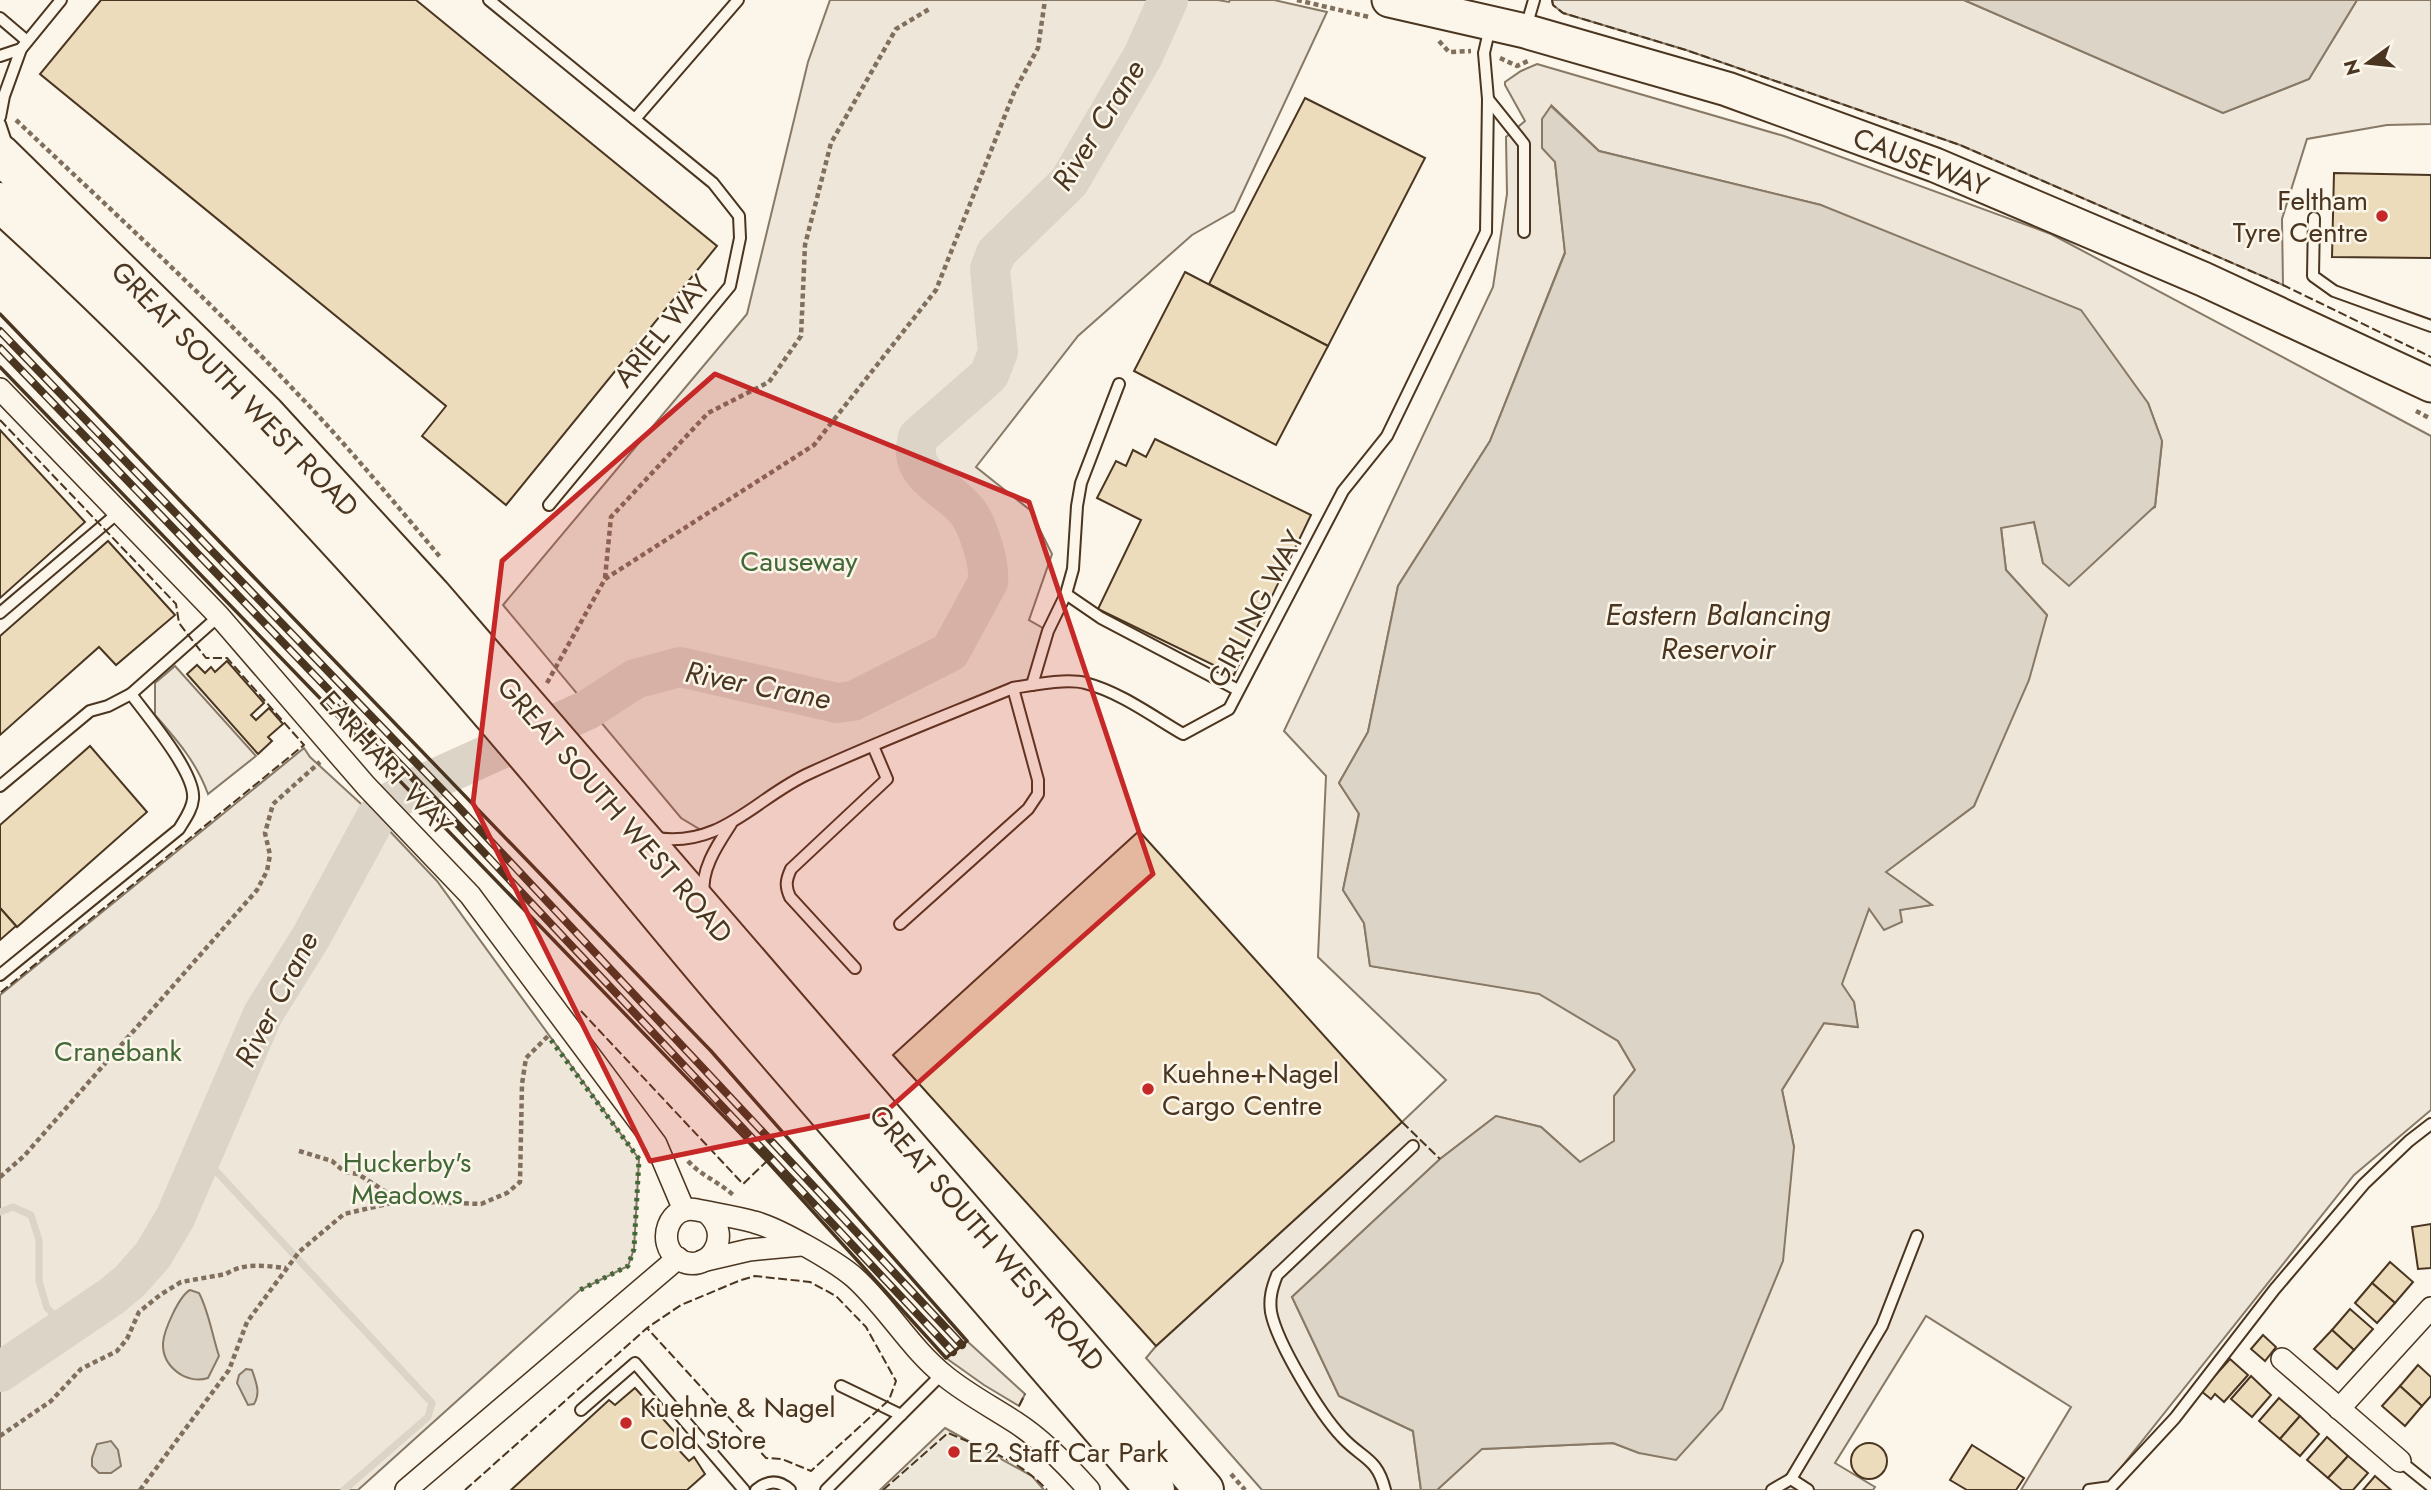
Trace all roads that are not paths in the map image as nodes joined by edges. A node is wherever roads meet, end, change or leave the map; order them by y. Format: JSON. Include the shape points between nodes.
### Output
{"nodes":[{"id":1,"x":61,"y":0,"type":"edge"},
{"id":2,"x":489,"y":0,"type":"edge"},
{"id":3,"x":738,"y":0,"type":"edge"},
{"id":4,"x":1381,"y":9,"type":"edge"},
{"id":5,"x":0,"y":18,"type":"edge"},
{"id":6,"x":1532,"y":30,"type":"edge"},
{"id":7,"x":1487,"y":38,"type":"junction"},
{"id":8,"x":24,"y":45,"type":"junction"},
{"id":9,"x":0,"y":56,"type":"edge"},
{"id":10,"x":1488,"y":99,"type":"junction"},
{"id":11,"x":0,"y":117,"type":"edge"},
{"id":12,"x":635,"y":119,"type":"junction"},
{"id":13,"x":0,"y":124,"type":"edge"},
{"id":14,"x":7,"y":176,"type":"edge"},
{"id":15,"x":2314,"y":218,"type":"dead end"},
{"id":16,"x":1524,"y":232,"type":"dead end"},
{"id":17,"x":2431,"y":326,"type":"edge"},
{"id":18,"x":1119,"y":384,"type":"dead end"},
{"id":19,"x":0,"y":389,"type":"edge"},
{"id":20,"x":2421,"y":396,"type":"edge"},
{"id":21,"x":549,"y":505,"type":"dead end"},
{"id":22,"x":119,"y":512,"type":"junction"},
{"id":23,"x":1066,"y":594,"type":"junction"},
{"id":24,"x":0,"y":613,"type":"edge"},
{"id":25,"x":219,"y":617,"type":"junction"},
{"id":26,"x":1032,"y":685,"type":"junction"},
{"id":27,"x":1013,"y":688,"type":"junction"},
{"id":28,"x":1238,"y":690,"type":"junction"},
{"id":29,"x":131,"y":694,"type":"junction"},
{"id":30,"x":873,"y":746,"type":"junction"},
{"id":31,"x":551,"y":760,"type":"junction"},
{"id":32,"x":0,"y":786,"type":"edge"},
{"id":33,"x":731,"y":824,"type":"junction"},
{"id":34,"x":631,"y":827,"type":"junction"},
{"id":35,"x":900,"y":924,"type":"dead end"},
{"id":36,"x":716,"y":927,"type":"junction"},
{"id":37,"x":855,"y":968,"type":"dead end"},
{"id":38,"x":0,"y":975,"type":"edge"},
{"id":39,"x":2431,"y":1124,"type":"edge"},
{"id":40,"x":1413,"y":1146,"type":"dead end"},
{"id":41,"x":684,"y":1210,"type":"junction"},
{"id":42,"x":706,"y":1213,"type":"junction"},
{"id":43,"x":1917,"y":1236,"type":"dead end"},
{"id":44,"x":803,"y":1245,"type":"junction"},
{"id":45,"x":678,"y":1258,"type":"junction"},
{"id":46,"x":702,"y":1261,"type":"junction"},
{"id":47,"x":2431,"y":1308,"type":"edge"},
{"id":48,"x":2283,"y":1359,"type":"dead end"},
{"id":49,"x":943,"y":1374,"type":"junction"},
{"id":50,"x":841,"y":1386,"type":"dead end"},
{"id":51,"x":2339,"y":1409,"type":"junction"},
{"id":52,"x":581,"y":1410,"type":"dead end"},
{"id":53,"x":901,"y":1415,"type":"junction"},
{"id":54,"x":2400,"y":1461,"type":"joint"},
{"id":55,"x":1791,"y":1479,"type":"junction"},
{"id":56,"x":2431,"y":1486,"type":"edge"},
{"id":57,"x":406,"y":1490,"type":"edge"},
{"id":58,"x":744,"y":1490,"type":"edge"},
{"id":59,"x":756,"y":1490,"type":"edge"},
{"id":60,"x":790,"y":1490,"type":"edge"},
{"id":61,"x":825,"y":1490,"type":"edge"},
{"id":62,"x":1090,"y":1490,"type":"edge"},
{"id":63,"x":1154,"y":1490,"type":"edge"},
{"id":64,"x":1204,"y":1490,"type":"edge"},
{"id":65,"x":1385,"y":1490,"type":"edge"},
{"id":66,"x":1772,"y":1490,"type":"edge"},
{"id":67,"x":1808,"y":1490,"type":"edge"},
{"id":68,"x":2089,"y":1490,"type":"edge"}],
"edges":[{"from":1,"to":8,"type":"lane"},
{"from":2,"to":12,"type":"lane","name":"ARIEL WAY"},
{"from":3,"to":12,"type":"lane"},
{"from":4,"to":7,"type":"main road","name":"CAUSEWAY"},
{"from":5,"to":8,"type":"lane"},
{"from":6,"to":7,"type":"main road","name":"CAUSEWAY"},
{"from":6,"to":20,"type":"main road","name":"CAUSEWAY","via":[[1727,89],[1935,164],[2203,279]]},
{"from":7,"to":10,"type":"lane","name":"GIRLING WAY"},
{"from":8,"to":9,"type":"lane"},
{"from":8,"to":11,"type":"lane"},
{"from":10,"to":16,"type":"lane","via":[[1524,144]]},
{"from":10,"to":28,"type":"lane","name":"GIRLING WAY","via":[[1486,232],[1387,436],[1343,491]]},
{"from":12,"to":21,"type":"lane","name":"ARIEL WAY","via":[[713,183],[739,216],[740,238],[730,286]]},
{"from":13,"to":14,"type":"lane"},
{"from":14,"to":31,"type":"highway","name":"GREAT SOUTH WEST ROAD","via":[[163,358],[404,615],[518,698]]},
{"from":15,"to":17,"type":"lane","via":[[2314,276],[2334,291]]},
{"from":18,"to":23,"type":"lane","via":[[1081,483],[1073,569]]},
{"from":19,"to":22,"type":"street","name":"EARHART WAY"},
{"from":22,"to":24,"type":"lane"},
{"from":22,"to":25,"type":"street","name":"EARHART WAY"},
{"from":23,"to":26,"type":"lane","via":[[1048,631]]},
{"from":23,"to":28,"type":"lane","via":[[1101,618]]},
{"from":25,"to":29,"type":"lane"},
{"from":25,"to":41,"type":"street","name":"EARHART WAY","via":[[366,786],[470,895],[656,1144]]},
{"from":26,"to":27,"type":"lane","name":"GIRLING WAY"},
{"from":26,"to":28,"type":"lane","name":"GIRLING WAY","via":[[1082,682],[1117,695],[1183,734],[1229,709]]},
{"from":27,"to":30,"type":"lane","name":"GIRLING WAY"},
{"from":27,"to":35,"type":"lane","via":[[1038,794],[1028,809]]},
{"from":29,"to":32,"type":"lane","via":[[90,711]]},
{"from":29,"to":38,"type":"lane","via":[[191,782],[194,798],[190,811],[179,829]]},
{"from":30,"to":33,"type":"lane","name":"GIRLING WAY","via":[[806,774]]},
{"from":30,"to":37,"type":"lane","via":[[887,779],[791,869],[786,879],[790,897]]},
{"from":31,"to":34,"type":"highway","name":"GREAT SOUTH WEST ROAD"},
{"from":31,"to":63,"type":"highway","name":"GREAT SOUTH WEST ROAD","via":[[728,996]]},
{"from":33,"to":34,"type":"lane","name":"GIRLING WAY","via":[[672,840]]},
{"from":33,"to":36,"type":"lane","name":"GIRLING WAY","via":[[706,869],[703,890]]},
{"from":34,"to":36,"type":"highway","name":"GREAT SOUTH WEST ROAD"},
{"from":36,"to":64,"type":"highway","name":"GREAT SOUTH WEST ROAD"},
{"from":39,"to":68,"type":"lane","via":[[2364,1184],[2175,1418],[2111,1487]]},
{"from":40,"to":65,"type":"lane","via":[[1277,1275],[1270,1292],[1276,1331],[1321,1412],[1343,1439],[1372,1461]]},
{"from":41,"to":42,"type":"street"},
{"from":41,"to":45,"type":"street","via":[[670,1221],[666,1237]]},
{"from":42,"to":44,"type":"street","via":[[756,1222]]},
{"from":42,"to":46,"type":"street","via":[[718,1226],[719,1242]]},
{"from":43,"to":55,"type":"lane","via":[[1882,1326]]},
{"from":44,"to":46,"type":"street","via":[[749,1250]]},
{"from":44,"to":49,"type":"street","via":[[855,1278]]},
{"from":45,"to":46,"type":"street"},
{"from":45,"to":57,"type":"street"},
{"from":47,"to":51,"type":"street"},
{"from":48,"to":51,"type":"street"},
{"from":49,"to":53,"type":"lane"},
{"from":49,"to":62,"type":"street","via":[[1036,1437]]},
{"from":50,"to":53,"type":"lane"},
{"from":51,"to":54,"type":"street"},
{"from":52,"to":58,"type":"lane","via":[[635,1363]]},
{"from":53,"to":61,"type":"lane"},
{"from":54,"to":56,"type":"lane"},
{"from":55,"to":66,"type":"lane"},
{"from":55,"to":67,"type":"lane"},
{"from":59,"to":60,"type":"lane","via":[[769,1482],[783,1483]]}]}
